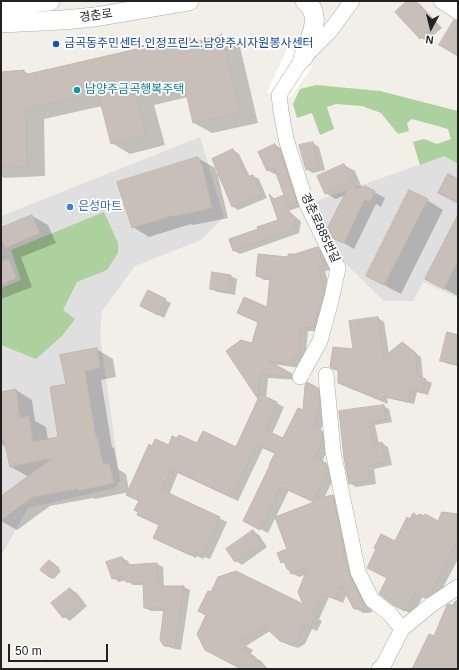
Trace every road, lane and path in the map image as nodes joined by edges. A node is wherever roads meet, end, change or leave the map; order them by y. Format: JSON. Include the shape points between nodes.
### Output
{"nodes":[{"id":1,"x":50,"y":1,"type":"edge"},
{"id":2,"x":189,"y":1,"type":"edge"},
{"id":3,"x":305,"y":1,"type":"edge"},
{"id":4,"x":352,"y":1,"type":"edge"},
{"id":5,"x":441,"y":1,"type":"edge"},
{"id":6,"x":1,"y":5,"type":"edge"},
{"id":7,"x":458,"y":12,"type":"edge"},
{"id":8,"x":1,"y":23,"type":"edge"},
{"id":9,"x":303,"y":58,"type":"junction"},
{"id":10,"x":326,"y":374,"type":"dead end"},
{"id":11,"x":300,"y":377,"type":"dead end"},
{"id":12,"x":458,"y":586,"type":"edge"},
{"id":13,"x":402,"y":629,"type":"junction"},
{"id":14,"x":379,"y":669,"type":"edge"}],
"edges":[{"from":1,"to":6,"type":"street"},
{"from":2,"to":8,"type":"street","name":"경춘로","via":[[95,17]]},
{"from":3,"to":9,"type":"street","via":[[311,6],[314,25]]},
{"from":4,"to":9,"type":"street","name":"경춘로885번길","via":[[330,31]]},
{"from":5,"to":7,"type":"street"},
{"from":9,"to":11,"type":"street","name":"경춘로885번길","via":[[280,95],[281,111],[286,139],[306,202],[338,268],[320,341]]},
{"from":10,"to":13,"type":"street","via":[[333,451],[358,572],[372,600],[390,614]]},
{"from":12,"to":13,"type":"street"},
{"from":13,"to":14,"type":"street"}]}
